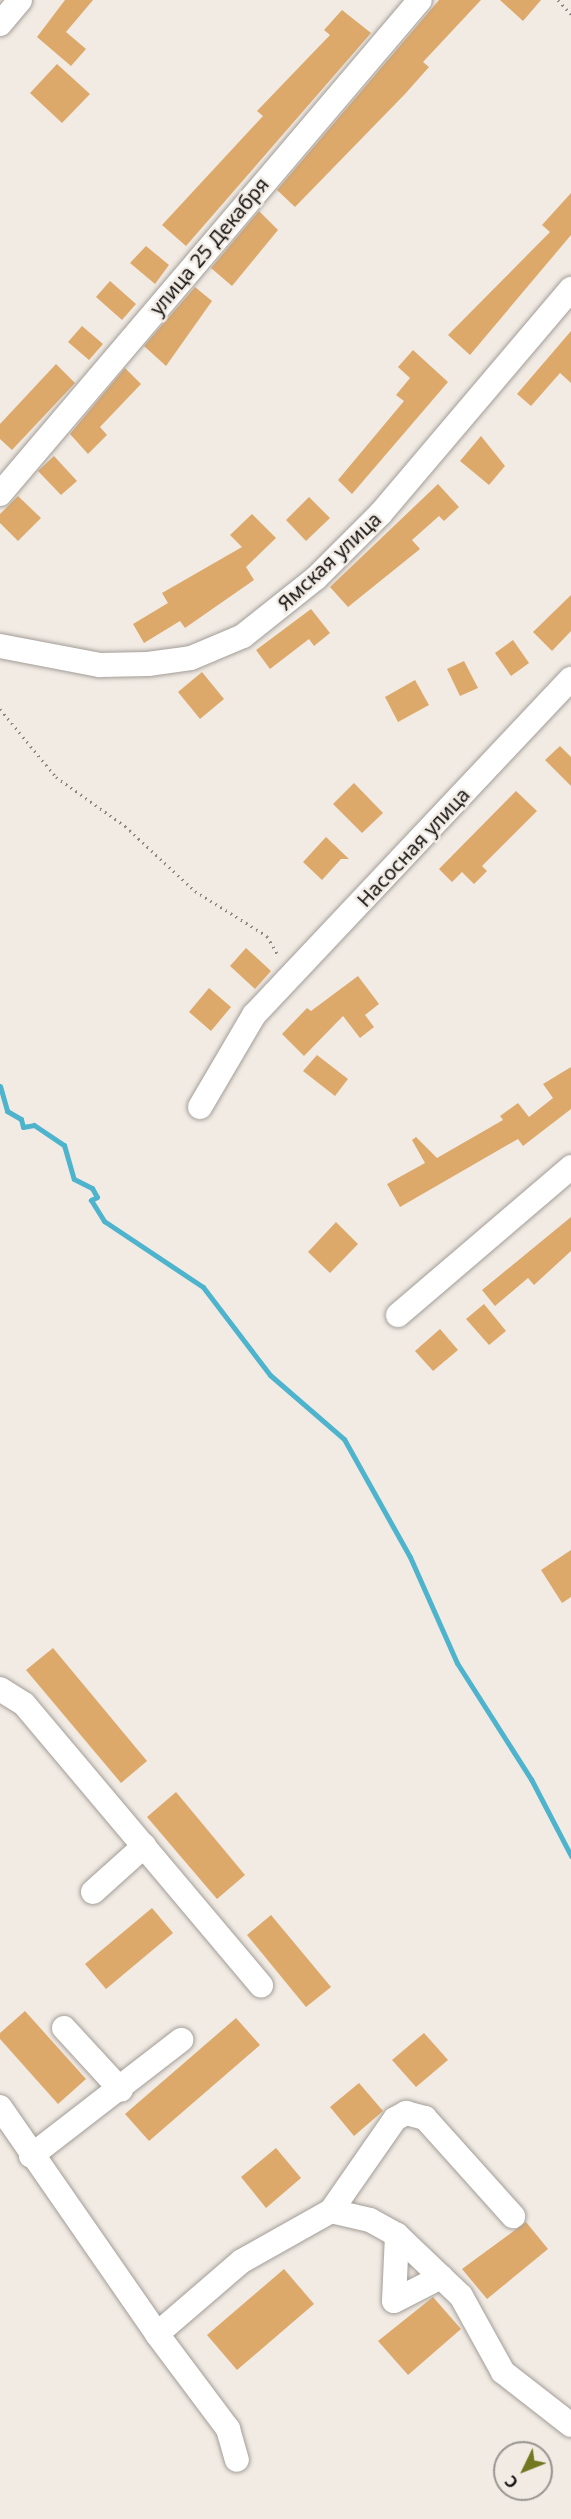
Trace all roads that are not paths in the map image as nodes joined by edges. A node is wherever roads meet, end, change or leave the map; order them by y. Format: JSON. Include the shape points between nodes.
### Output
{"nodes":[{"id":1,"x":20,"y":0,"type":"edge"},
{"id":2,"x":420,"y":0,"type":"edge"},
{"id":3,"x":0,"y":24,"type":"edge"},
{"id":4,"x":571,"y":290,"type":"edge"},
{"id":5,"x":0,"y":494,"type":"edge"},
{"id":6,"x":0,"y":646,"type":"edge"},
{"id":7,"x":571,"y":680,"type":"edge"},
{"id":8,"x":200,"y":1107,"type":"dead end"},
{"id":9,"x":571,"y":1167,"type":"edge"},
{"id":10,"x":399,"y":1315,"type":"dead end"},
{"id":11,"x":0,"y":1689,"type":"edge"},
{"id":12,"x":144,"y":1846,"type":"junction"},
{"id":13,"x":93,"y":1892,"type":"dead end"},
{"id":14,"x":261,"y":1985,"type":"dead end"},
{"id":15,"x":64,"y":2028,"type":"dead end"},
{"id":16,"x":181,"y":2040,"type":"dead end"},
{"id":17,"x":121,"y":2091,"type":"junction"},
{"id":18,"x":0,"y":2108,"type":"edge"},
{"id":19,"x":31,"y":2156,"type":"junction"},
{"id":20,"x":331,"y":2211,"type":"junction"},
{"id":21,"x":513,"y":2216,"type":"dead end"},
{"id":22,"x":397,"y":2235,"type":"junction"},
{"id":23,"x":441,"y":2277,"type":"junction"},
{"id":24,"x":157,"y":2334,"type":"junction"},
{"id":25,"x":571,"y":2425,"type":"edge"},
{"id":26,"x":237,"y":2460,"type":"dead end"}],
"edges":[{"from":1,"to":3,"type":"street"},
{"from":2,"to":5,"type":"street","name":"улица 25 Декабря"},
{"from":4,"to":6,"type":"street","name":"Ямская улица","via":[[381,513],[316,578],[243,636],[191,658],[148,664],[100,665]]},
{"from":7,"to":8,"type":"street","name":"Насосная улица","via":[[254,1015]]},
{"from":9,"to":10,"type":"street"},
{"from":11,"to":12,"type":"street","via":[[24,1704]]},
{"from":12,"to":13,"type":"street"},
{"from":12,"to":14,"type":"street"},
{"from":15,"to":17,"type":"street"},
{"from":16,"to":17,"type":"street"},
{"from":17,"to":19,"type":"street"},
{"from":18,"to":19,"type":"street"},
{"from":19,"to":24,"type":"street"},
{"from":20,"to":21,"type":"street","via":[[394,2119],[406,2113],[425,2118]]},
{"from":20,"to":22,"type":"street","via":[[370,2220]]},
{"from":20,"to":24,"type":"street","via":[[242,2262]]},
{"from":22,"to":23,"type":"street"},
{"from":22,"to":23,"type":"street","via":[[394,2301]]},
{"from":23,"to":25,"type":"street","via":[[461,2296],[503,2372]]},
{"from":24,"to":26,"type":"street","via":[[228,2429]]}]}
